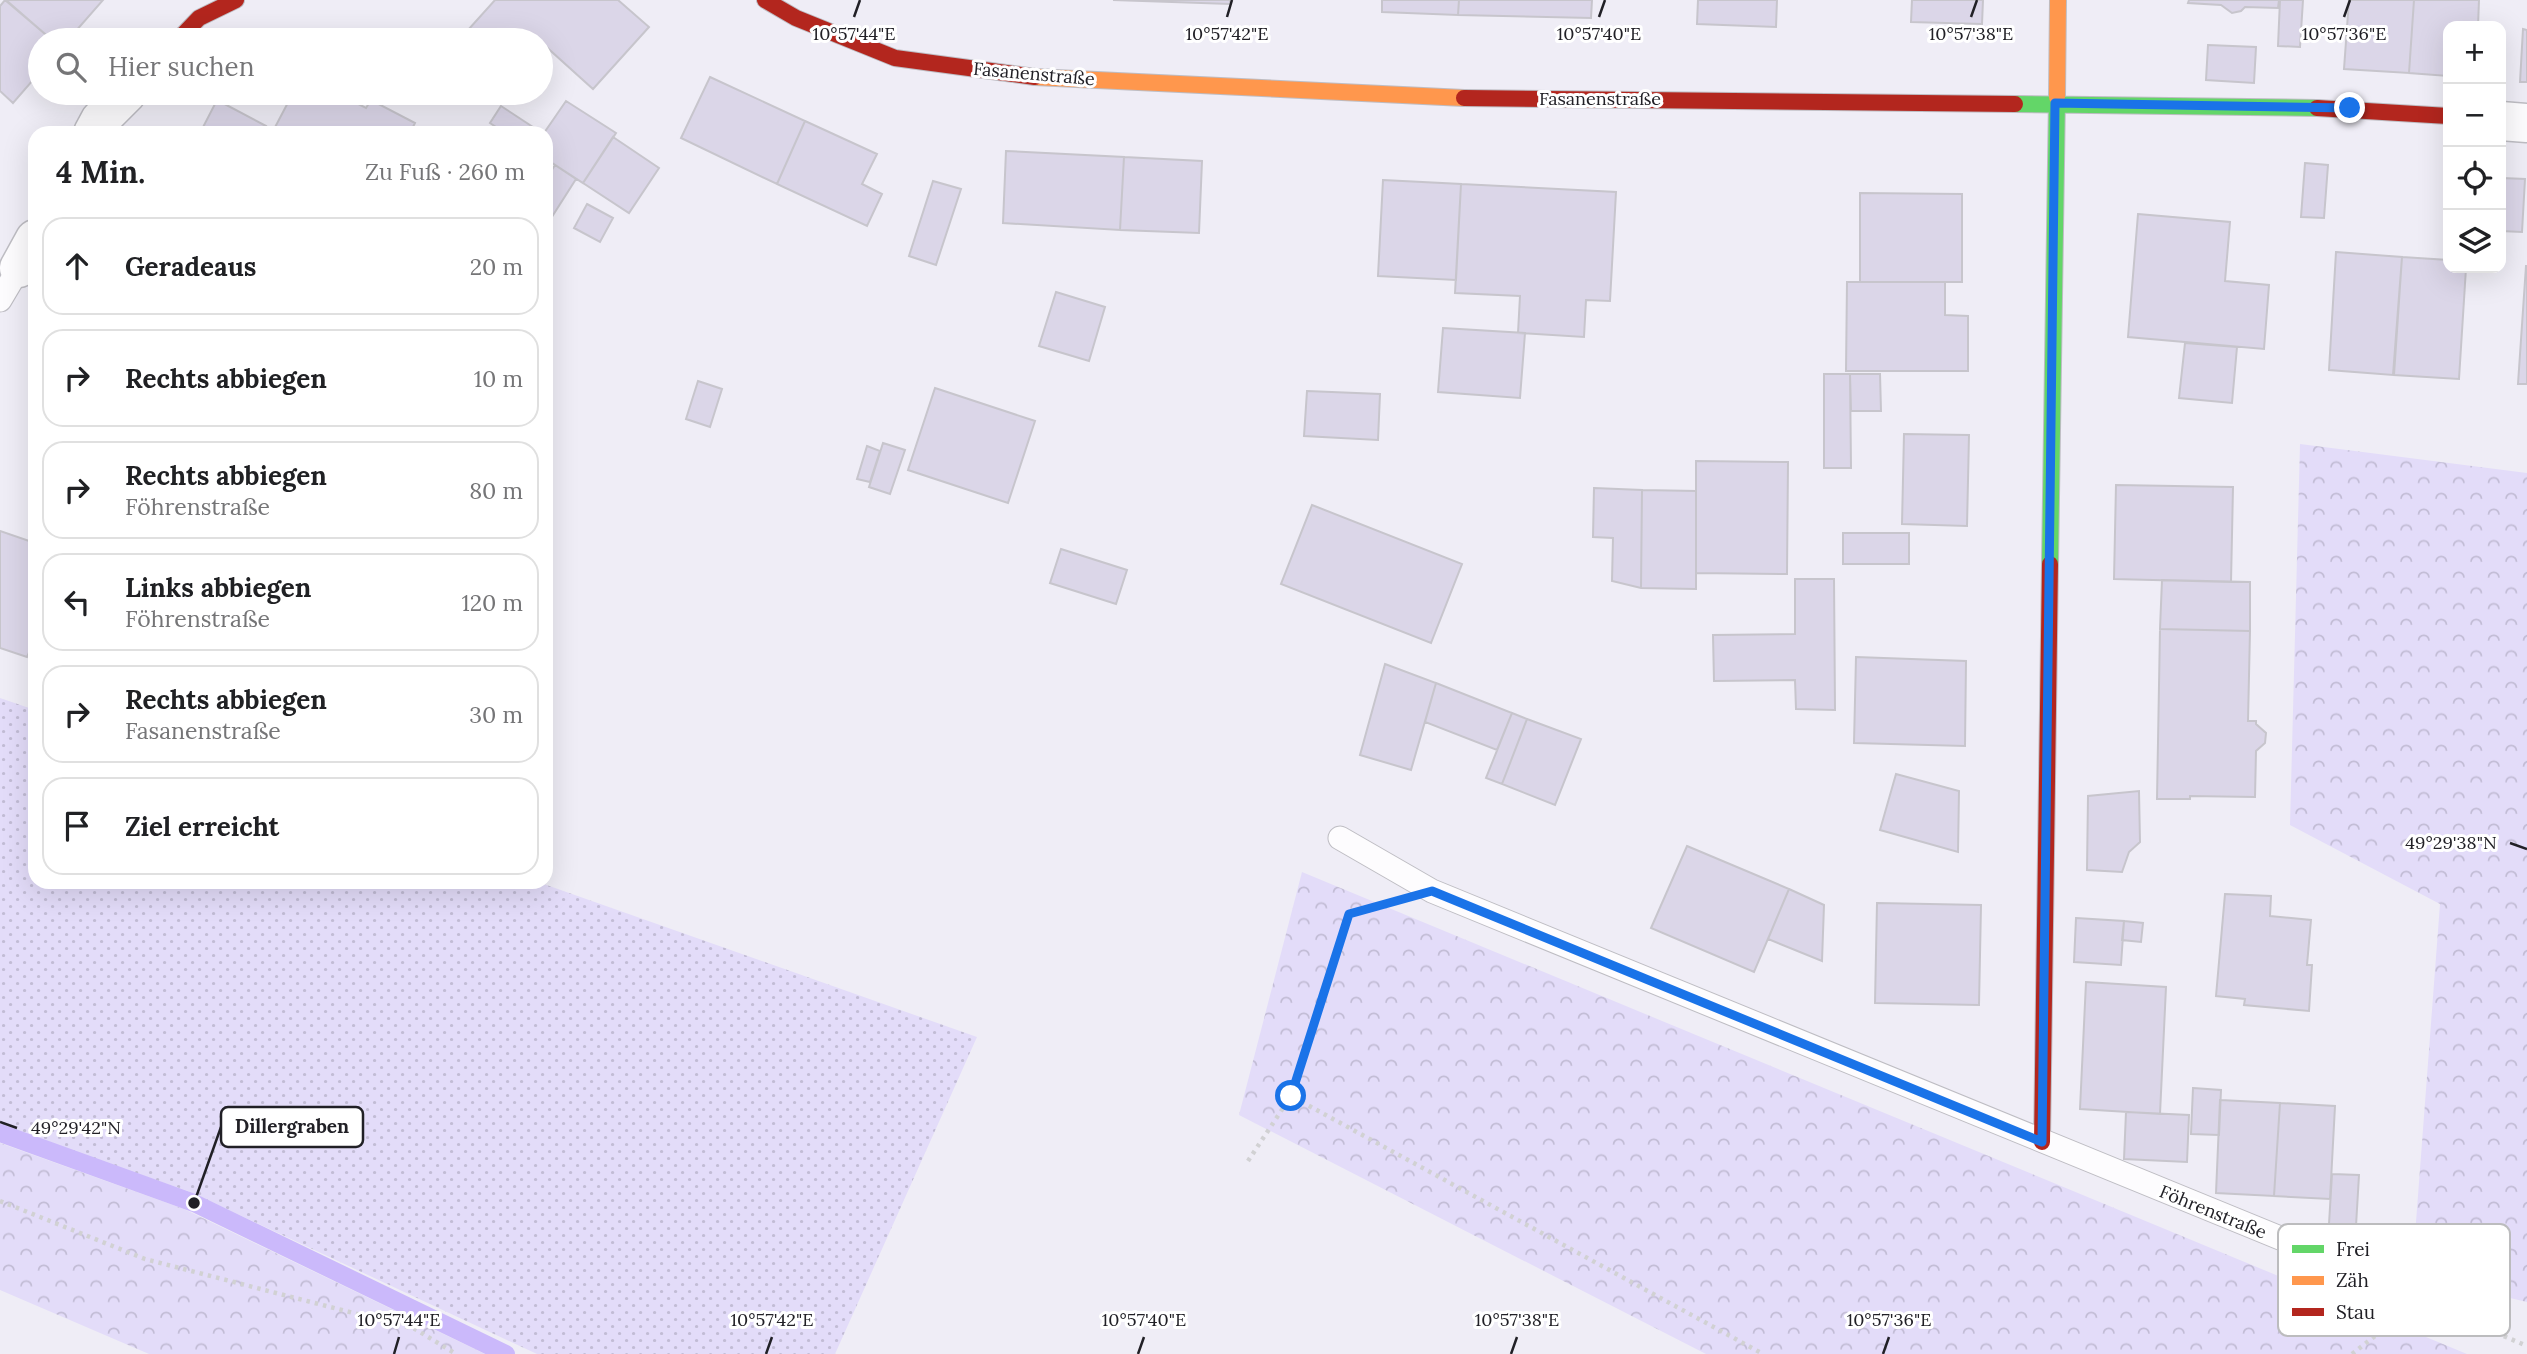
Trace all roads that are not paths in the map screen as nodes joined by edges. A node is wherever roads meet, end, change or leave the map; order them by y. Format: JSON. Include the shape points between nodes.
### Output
{"nodes":[{"id":1,"x":236,"y":0,"type":"edge"},
{"id":2,"x":765,"y":0,"type":"edge"},
{"id":3,"x":2058,"y":0,"type":"edge"},
{"id":4,"x":190,"y":28,"type":"edge"},
{"id":5,"x":2055,"y":103,"type":"junction"},
{"id":6,"x":115,"y":105,"type":"edge"},
{"id":7,"x":2443,"y":116,"type":"edge"},
{"id":8,"x":2506,"y":121,"type":"edge"},
{"id":9,"x":2527,"y":123,"type":"edge"},
{"id":10,"x":97,"y":126,"type":"edge"},
{"id":11,"x":1340,"y":838,"type":"dead end"},
{"id":12,"x":2042,"y":1142,"type":"junction"},
{"id":13,"x":2278,"y":1238,"type":"edge"}],
"edges":[{"from":1,"to":4,"type":"street"},
{"from":2,"to":5,"type":"street","name":"Fasanenstraße","via":[[796,18],[895,58],[1019,76],[1426,98]]},
{"from":3,"to":5,"type":"street"},
{"from":5,"to":7,"type":"street","name":"Fasanenstraße","via":[[2350,108]]},
{"from":5,"to":12,"type":"street"},
{"from":6,"to":10,"type":"street"},
{"from":8,"to":9,"type":"street"},
{"from":11,"to":12,"type":"lane","name":"Föhrenstraße","via":[[1432,891]]},
{"from":12,"to":13,"type":"lane","name":"Föhrenstraße"}]}
